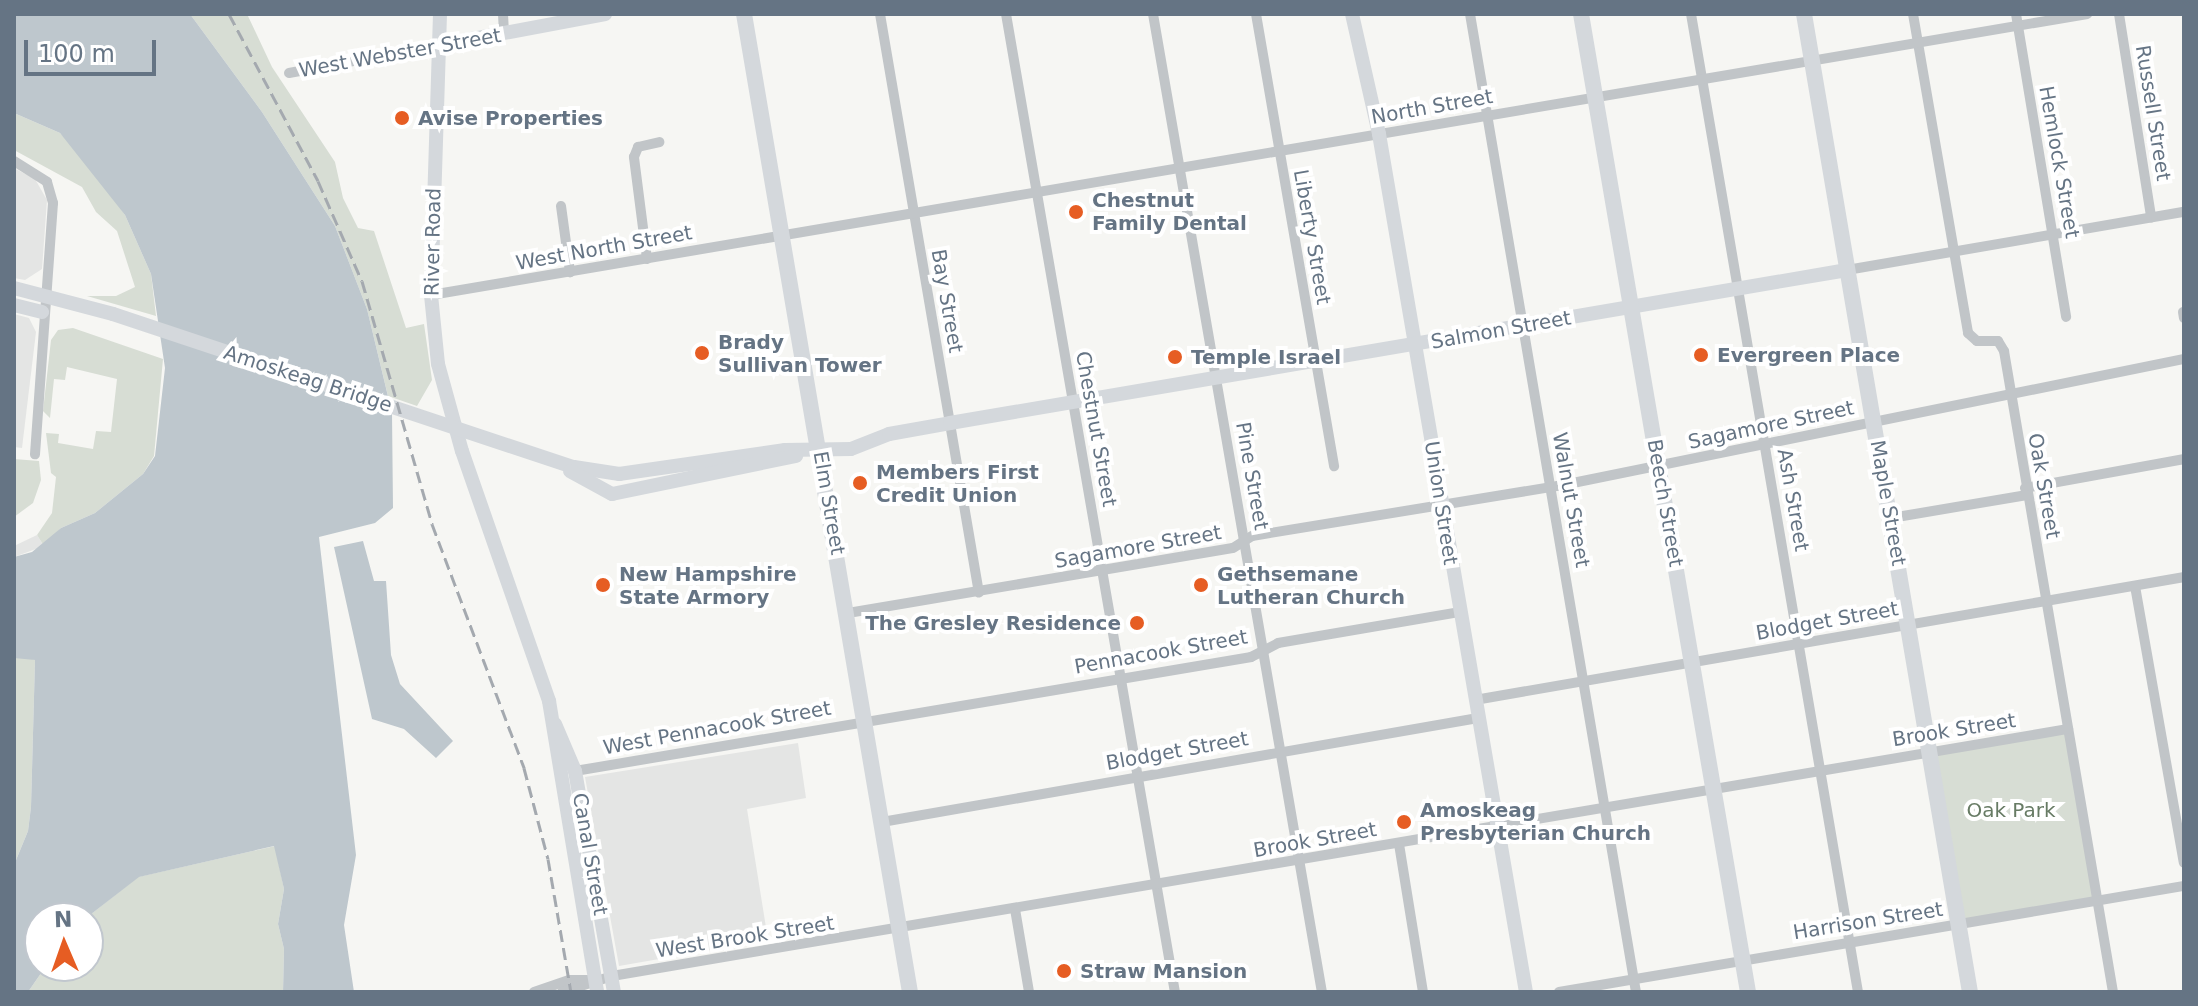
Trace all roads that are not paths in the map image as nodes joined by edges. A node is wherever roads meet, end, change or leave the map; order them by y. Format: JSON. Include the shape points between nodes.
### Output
{"nodes":[{"id":1,"x":440,"y":14,"type":"edge"},
{"id":2,"x":503,"y":14,"type":"edge"},
{"id":3,"x":605,"y":14,"type":"edge"},
{"id":4,"x":744,"y":14,"type":"edge"},
{"id":5,"x":880,"y":14,"type":"edge"},
{"id":6,"x":1006,"y":14,"type":"edge"},
{"id":7,"x":1153,"y":14,"type":"edge"},
{"id":8,"x":1256,"y":14,"type":"edge"},
{"id":9,"x":1352,"y":14,"type":"edge"},
{"id":10,"x":1470,"y":14,"type":"edge"},
{"id":11,"x":1581,"y":14,"type":"edge"},
{"id":12,"x":1691,"y":14,"type":"edge"},
{"id":13,"x":1804,"y":14,"type":"edge"},
{"id":14,"x":1913,"y":14,"type":"edge"},
{"id":15,"x":2087,"y":14,"type":"edge"},
{"id":16,"x":2119,"y":14,"type":"edge"},
{"id":17,"x":2017,"y":20,"type":"edge"},
{"id":18,"x":504,"y":34,"type":"junction"},
{"id":19,"x":1918,"y":43,"type":"junction"},
{"id":20,"x":440,"y":45,"type":"junction"},
{"id":21,"x":1812,"y":61,"type":"junction"},
{"id":22,"x":289,"y":73,"type":"dead end"},
{"id":23,"x":1702,"y":79,"type":"junction"},
{"id":24,"x":1596,"y":97,"type":"junction"},
{"id":25,"x":1488,"y":116,"type":"junction"},
{"id":26,"x":1379,"y":134,"type":"junction"},
{"id":27,"x":659,"y":142,"type":"dead end"},
{"id":28,"x":1279,"y":151,"type":"junction"},
{"id":29,"x":14,"y":161,"type":"edge"},
{"id":30,"x":1181,"y":168,"type":"junction"},
{"id":31,"x":1037,"y":192,"type":"junction"},
{"id":32,"x":561,"y":206,"type":"dead end"},
{"id":33,"x":2184,"y":212,"type":"edge"},
{"id":34,"x":914,"y":213,"type":"junction"},
{"id":35,"x":2151,"y":217,"type":"junction"},
{"id":36,"x":2053,"y":234,"type":"junction"},
{"id":37,"x":783,"y":235,"type":"junction"},
{"id":38,"x":1953,"y":251,"type":"junction"},
{"id":39,"x":647,"y":259,"type":"junction"},
{"id":40,"x":1847,"y":270,"type":"junction"},
{"id":41,"x":570,"y":272,"type":"junction"},
{"id":42,"x":14,"y":288,"type":"edge"},
{"id":43,"x":1738,"y":289,"type":"junction"},
{"id":44,"x":44,"y":295,"type":"junction"},
{"id":45,"x":431,"y":295,"type":"junction"},
{"id":46,"x":14,"y":305,"type":"edge"},
{"id":47,"x":1631,"y":307,"type":"junction"},
{"id":48,"x":42,"y":312,"type":"junction"},
{"id":49,"x":2183,"y":312,"type":"edge"},
{"id":50,"x":2066,"y":317,"type":"dead end"},
{"id":51,"x":2184,"y":318,"type":"edge"},
{"id":52,"x":1523,"y":325,"type":"junction"},
{"id":53,"x":1415,"y":345,"type":"junction"},
{"id":54,"x":2184,"y":359,"type":"edge"},
{"id":55,"x":1316,"y":362,"type":"junction"},
{"id":56,"x":1218,"y":378,"type":"junction"},
{"id":57,"x":2010,"y":394,"type":"junction"},
{"id":58,"x":1072,"y":402,"type":"junction"},
{"id":59,"x":1873,"y":422,"type":"junction"},
{"id":60,"x":950,"y":423,"type":"junction"},
{"id":61,"x":1765,"y":444,"type":"junction"},
{"id":62,"x":819,"y":450,"type":"junction"},
{"id":63,"x":35,"y":454,"type":"dead end"},
{"id":64,"x":542,"y":456,"type":"joint"},
{"id":65,"x":2184,"y":459,"type":"edge"},
{"id":66,"x":466,"y":465,"type":"joint"},
{"id":67,"x":1334,"y":466,"type":"dead end"},
{"id":68,"x":1658,"y":466,"type":"junction"},
{"id":69,"x":1551,"y":486,"type":"junction"},
{"id":70,"x":2026,"y":492,"type":"junction"},
{"id":71,"x":1442,"y":503,"type":"junction"},
{"id":72,"x":1891,"y":518,"type":"junction"},
{"id":73,"x":1245,"y":542,"type":"junction"},
{"id":74,"x":1104,"y":572,"type":"junction"},
{"id":75,"x":2184,"y":577,"type":"edge"},
{"id":76,"x":2135,"y":586,"type":"junction"},
{"id":77,"x":979,"y":593,"type":"junction"},
{"id":78,"x":2045,"y":601,"type":"junction"},
{"id":79,"x":1460,"y":612,"type":"junction"},
{"id":80,"x":848,"y":613,"type":"junction"},
{"id":81,"x":1909,"y":625,"type":"junction"},
{"id":82,"x":1799,"y":644,"type":"junction"},
{"id":83,"x":1264,"y":651,"type":"junction"},
{"id":84,"x":1691,"y":662,"type":"junction"},
{"id":85,"x":1122,"y":679,"type":"junction"},
{"id":86,"x":1584,"y":681,"type":"junction"},
{"id":87,"x":1475,"y":700,"type":"junction"},
{"id":88,"x":1478,"y":718,"type":"junction"},
{"id":89,"x":553,"y":721,"type":"junction"},
{"id":90,"x":865,"y":721,"type":"junction"},
{"id":91,"x":2068,"y":729,"type":"junction"},
{"id":92,"x":1282,"y":751,"type":"junction"},
{"id":93,"x":1929,"y":752,"type":"junction"},
{"id":94,"x":575,"y":771,"type":"junction"},
{"id":95,"x":1821,"y":772,"type":"junction"},
{"id":96,"x":1139,"y":776,"type":"junction"},
{"id":97,"x":1714,"y":789,"type":"junction"},
{"id":98,"x":1605,"y":808,"type":"junction"},
{"id":99,"x":882,"y":822,"type":"junction"},
{"id":100,"x":1498,"y":827,"type":"junction"},
{"id":101,"x":1399,"y":844,"type":"junction"},
{"id":102,"x":1300,"y":861,"type":"junction"},
{"id":103,"x":2184,"y":863,"type":"edge"},
{"id":104,"x":1157,"y":884,"type":"junction"},
{"id":105,"x":2184,"y":886,"type":"edge"},
{"id":106,"x":2097,"y":900,"type":"junction"},
{"id":107,"x":1015,"y":909,"type":"junction"},
{"id":108,"x":1958,"y":925,"type":"junction"},
{"id":109,"x":900,"y":929,"type":"junction"},
{"id":110,"x":1849,"y":942,"type":"junction"},
{"id":111,"x":1743,"y":961,"type":"junction"},
{"id":112,"x":612,"y":976,"type":"junction"},
{"id":113,"x":1634,"y":979,"type":"junction"},
{"id":114,"x":596,"y":986,"type":"edge"},
{"id":115,"x":556,"y":991,"type":"edge"},
{"id":116,"x":534,"y":992,"type":"edge"},
{"id":117,"x":614,"y":992,"type":"edge"},
{"id":118,"x":910,"y":992,"type":"edge"},
{"id":119,"x":1029,"y":992,"type":"edge"},
{"id":120,"x":1175,"y":992,"type":"edge"},
{"id":121,"x":1322,"y":992,"type":"edge"},
{"id":122,"x":1423,"y":992,"type":"edge"},
{"id":123,"x":1526,"y":992,"type":"edge"},
{"id":124,"x":1559,"y":992,"type":"edge"},
{"id":125,"x":1636,"y":992,"type":"edge"},
{"id":126,"x":1748,"y":992,"type":"edge"},
{"id":127,"x":1858,"y":992,"type":"edge"},
{"id":128,"x":1970,"y":992,"type":"edge"},
{"id":129,"x":2113,"y":992,"type":"edge"}],
"edges":[{"from":1,"to":20,"type":"street","name":"River Road"},
{"from":2,"to":18,"type":"street"},
{"from":3,"to":18,"type":"street","name":"West Webster Street"},
{"from":4,"to":37,"type":"main road","name":"Elm Street"},
{"from":5,"to":34,"type":"street","name":"Bay Street"},
{"from":6,"to":31,"type":"street","name":"Chestnut Street"},
{"from":7,"to":30,"type":"street","name":"Pine Street"},
{"from":8,"to":28,"type":"street","name":"Liberty Street"},
{"from":9,"to":26,"type":"street","name":"Union Street"},
{"from":10,"to":25,"type":"street","name":"Walnut Street"},
{"from":11,"to":24,"type":"main road","name":"Beech Street"},
{"from":12,"to":23,"type":"street","name":"Ash Street"},
{"from":13,"to":21,"type":"main road","name":"Maple Street"},
{"from":14,"to":19,"type":"street","name":"Oak Street"},
{"from":15,"to":17,"type":"street","name":"North Street"},
{"from":16,"to":35,"type":"street","name":"Russell Street"},
{"from":17,"to":19,"type":"street","name":"North Street"},
{"from":17,"to":36,"type":"street","name":"Hemlock Street"},
{"from":18,"to":20,"type":"street","name":"West Webster Street"},
{"from":19,"to":21,"type":"street","name":"North Street"},
{"from":19,"to":38,"type":"street","name":"Oak Street"},
{"from":20,"to":22,"type":"street","name":"West Webster Street"},
{"from":20,"to":45,"type":"street","name":"River Road"},
{"from":21,"to":23,"type":"street","name":"North Street"},
{"from":21,"to":40,"type":"main road","name":"Maple Street"},
{"from":23,"to":24,"type":"street","name":"North Street"},
{"from":23,"to":43,"type":"street","name":"Ash Street"},
{"from":24,"to":25,"type":"street","name":"North Street"},
{"from":24,"to":47,"type":"main road","name":"Beech Street"},
{"from":25,"to":26,"type":"street","name":"North Street"},
{"from":25,"to":52,"type":"street","name":"Walnut Street"},
{"from":26,"to":28,"type":"street","name":"North Street"},
{"from":26,"to":53,"type":"street","name":"Union Street"},
{"from":27,"to":39,"type":"street","via":[[638,147],[634,157]]},
{"from":28,"to":30,"type":"street","name":"North Street"},
{"from":28,"to":55,"type":"street","name":"Liberty Street"},
{"from":29,"to":44,"type":"street","via":[[41,177],[52,196]]},
{"from":30,"to":31,"type":"street","name":"North Street"},
{"from":30,"to":56,"type":"street","name":"Pine Street"},
{"from":31,"to":34,"type":"street","name":"North Street"},
{"from":31,"to":58,"type":"street","name":"Chestnut Street"},
{"from":32,"to":41,"type":"street"},
{"from":33,"to":35,"type":"street","name":"Salmon Street"},
{"from":34,"to":37,"type":"street","name":"North Street"},
{"from":34,"to":60,"type":"street","name":"Bay Street"},
{"from":35,"to":36,"type":"street","name":"Salmon Street"},
{"from":36,"to":38,"type":"street","name":"Salmon Street"},
{"from":36,"to":50,"type":"street","name":"Hemlock Street"},
{"from":37,"to":39,"type":"street","name":"West North Street"},
{"from":37,"to":62,"type":"main road","name":"Elm Street"},
{"from":38,"to":40,"type":"street","name":"Salmon Street"},
{"from":38,"to":57,"type":"street","name":"Oak Street","via":[[1968,333],[1977,341],[2002,343]]},
{"from":39,"to":41,"type":"street","name":"West North Street"},
{"from":40,"to":43,"type":"street","name":"Salmon Street"},
{"from":40,"to":59,"type":"main road","name":"Maple Street"},
{"from":41,"to":45,"type":"street","name":"West North Street"},
{"from":42,"to":44,"type":"street","name":"Amoskeag Bridge"},
{"from":43,"to":47,"type":"street","name":"Salmon Street"},
{"from":43,"to":61,"type":"street","name":"Ash Street"},
{"from":44,"to":48,"type":"street"},
{"from":44,"to":64,"type":"street","name":"Amoskeag Bridge"},
{"from":45,"to":66,"type":"street","name":"River Road","via":[[438,364]]},
{"from":46,"to":48,"type":"street"},
{"from":47,"to":52,"type":"street","name":"Salmon Street"},
{"from":47,"to":68,"type":"main road","name":"Beech Street"},
{"from":48,"to":63,"type":"street"},
{"from":49,"to":51,"type":"street"},
{"from":52,"to":53,"type":"street","name":"Salmon Street"},
{"from":52,"to":69,"type":"street","name":"Walnut Street"},
{"from":53,"to":55,"type":"street","name":"Salmon Street"},
{"from":53,"to":71,"type":"street","name":"Union Street"},
{"from":54,"to":57,"type":"street","name":"Sagamore Street"},
{"from":55,"to":56,"type":"street","name":"Salmon Street"},
{"from":55,"to":67,"type":"street","name":"Liberty Street"},
{"from":56,"to":58,"type":"street","name":"Salmon Street"},
{"from":56,"to":73,"type":"street","name":"Pine Street"},
{"from":57,"to":59,"type":"street","name":"Sagamore Street"},
{"from":57,"to":70,"type":"street","name":"Oak Street"},
{"from":58,"to":60,"type":"street","name":"Salmon Street"},
{"from":58,"to":74,"type":"street","name":"Chestnut Street"},
{"from":59,"to":61,"type":"street","name":"Sagamore Street"},
{"from":59,"to":72,"type":"main road","name":"Maple Street"},
{"from":60,"to":62,"type":"street","name":"Salmon Street","via":[[889,434],[851,449]]},
{"from":60,"to":77,"type":"street","name":"Bay Street"},
{"from":61,"to":68,"type":"street","name":"Sagamore Street"},
{"from":61,"to":82,"type":"street","name":"Ash Street"},
{"from":62,"to":64,"type":"street","name":"Salmon Street","via":[[785,450],[619,474]]},
{"from":62,"to":80,"type":"main road","name":"Elm Street"},
{"from":65,"to":70,"type":"street"},
{"from":66,"to":89,"type":"street","name":"Canal Street","via":[[531,641]]},
{"from":68,"to":69,"type":"street","name":"Sagamore Street"},
{"from":68,"to":84,"type":"main road","name":"Beech Street"},
{"from":69,"to":71,"type":"street","name":"Sagamore Street"},
{"from":69,"to":86,"type":"street","name":"Walnut Street"},
{"from":70,"to":72,"type":"street"},
{"from":70,"to":78,"type":"street","name":"Oak Street"},
{"from":71,"to":73,"type":"street","name":"Sagamore Street","via":[[1252,536]]},
{"from":71,"to":79,"type":"street","name":"Union Street"},
{"from":72,"to":81,"type":"main road","name":"Maple Street"},
{"from":73,"to":74,"type":"street","name":"Sagamore Street"},
{"from":73,"to":83,"type":"street","name":"Pine Street"},
{"from":74,"to":77,"type":"street","name":"Sagamore Street"},
{"from":74,"to":85,"type":"street","name":"Chestnut Street"},
{"from":75,"to":76,"type":"street","name":"Blodget Street"},
{"from":76,"to":78,"type":"street","name":"Blodget Street"},
{"from":76,"to":103,"type":"street"},
{"from":77,"to":80,"type":"street","name":"Sagamore Street"},
{"from":78,"to":81,"type":"street","name":"Blodget Street"},
{"from":78,"to":91,"type":"street","name":"Oak Street"},
{"from":79,"to":83,"type":"street","name":"Pennacook Street","via":[[1278,643]]},
{"from":79,"to":87,"type":"street","name":"Union Street"},
{"from":80,"to":90,"type":"main road","name":"Elm Street"},
{"from":81,"to":82,"type":"street","name":"Blodget Street"},
{"from":81,"to":93,"type":"main road","name":"Maple Street"},
{"from":82,"to":84,"type":"street","name":"Blodget Street"},
{"from":82,"to":95,"type":"street","name":"Ash Street"},
{"from":83,"to":85,"type":"street","name":"Pennacook Street"},
{"from":83,"to":92,"type":"street","name":"Pine Street"},
{"from":84,"to":86,"type":"street","name":"Blodget Street"},
{"from":84,"to":97,"type":"main road","name":"Beech Street"},
{"from":85,"to":90,"type":"street","name":"Pennacook Street"},
{"from":85,"to":96,"type":"street","name":"Chestnut Street"},
{"from":86,"to":87,"type":"street","name":"Blodget Street"},
{"from":86,"to":98,"type":"street","name":"Walnut Street"},
{"from":87,"to":88,"type":"street","name":"Union Street"},
{"from":88,"to":92,"type":"street","name":"Blodget Street"},
{"from":88,"to":100,"type":"street","name":"Union Street"},
{"from":89,"to":94,"type":"street","name":"Canal Street"},
{"from":89,"to":114,"type":"street","name":"Canal Street"},
{"from":90,"to":94,"type":"street","name":"West Pennacook Street"},
{"from":90,"to":99,"type":"main road","name":"Elm Street"},
{"from":91,"to":93,"type":"street","name":"Brook Street"},
{"from":91,"to":106,"type":"street","name":"Oak Street"},
{"from":92,"to":96,"type":"street","name":"Blodget Street"},
{"from":92,"to":102,"type":"street","name":"Pine Street"},
{"from":93,"to":95,"type":"street","name":"Brook Street"},
{"from":93,"to":108,"type":"main road","name":"Maple Street"},
{"from":94,"to":112,"type":"street","name":"Canal Street"},
{"from":95,"to":97,"type":"street","name":"Brook Street"},
{"from":95,"to":110,"type":"street","name":"Ash Street"},
{"from":96,"to":99,"type":"street","name":"Blodget Street"},
{"from":96,"to":104,"type":"street","name":"Chestnut Street"},
{"from":97,"to":98,"type":"street","name":"Brook Street"},
{"from":97,"to":111,"type":"main road","name":"Beech Street"},
{"from":98,"to":100,"type":"street","name":"Brook Street"},
{"from":98,"to":113,"type":"street","name":"Walnut Street"},
{"from":99,"to":109,"type":"main road","name":"Elm Street"},
{"from":100,"to":101,"type":"street","name":"Brook Street"},
{"from":100,"to":123,"type":"street","name":"Union Street"},
{"from":101,"to":102,"type":"street","name":"Brook Street"},
{"from":101,"to":122,"type":"street"},
{"from":102,"to":104,"type":"street","name":"Brook Street"},
{"from":102,"to":121,"type":"street","name":"Pine Street"},
{"from":104,"to":107,"type":"street","name":"Brook Street"},
{"from":104,"to":120,"type":"street","name":"Chestnut Street"},
{"from":105,"to":106,"type":"street","name":"Harrison Street"},
{"from":106,"to":108,"type":"street","name":"Harrison Street"},
{"from":106,"to":129,"type":"street","name":"Oak Street"},
{"from":107,"to":109,"type":"street","name":"Brook Street"},
{"from":107,"to":119,"type":"street"},
{"from":108,"to":110,"type":"street","name":"Harrison Street"},
{"from":108,"to":128,"type":"main road","name":"Maple Street"},
{"from":109,"to":112,"type":"street","name":"West Brook Street"},
{"from":109,"to":118,"type":"main road","name":"Elm Street"},
{"from":110,"to":111,"type":"street","name":"Harrison Street"},
{"from":110,"to":127,"type":"street","name":"Ash Street"},
{"from":111,"to":113,"type":"street","name":"Harrison Street"},
{"from":111,"to":126,"type":"main road","name":"Beech Street"},
{"from":112,"to":114,"type":"street","name":"West Brook Street"},
{"from":112,"to":117,"type":"street","name":"Canal Street"},
{"from":113,"to":124,"type":"street","name":"Harrison Street"},
{"from":113,"to":125,"type":"street","name":"Walnut Street"},
{"from":114,"to":115,"type":"street","name":"West Brook Street"},
{"from":115,"to":116,"type":"street","name":"West Brook Street"}]}
